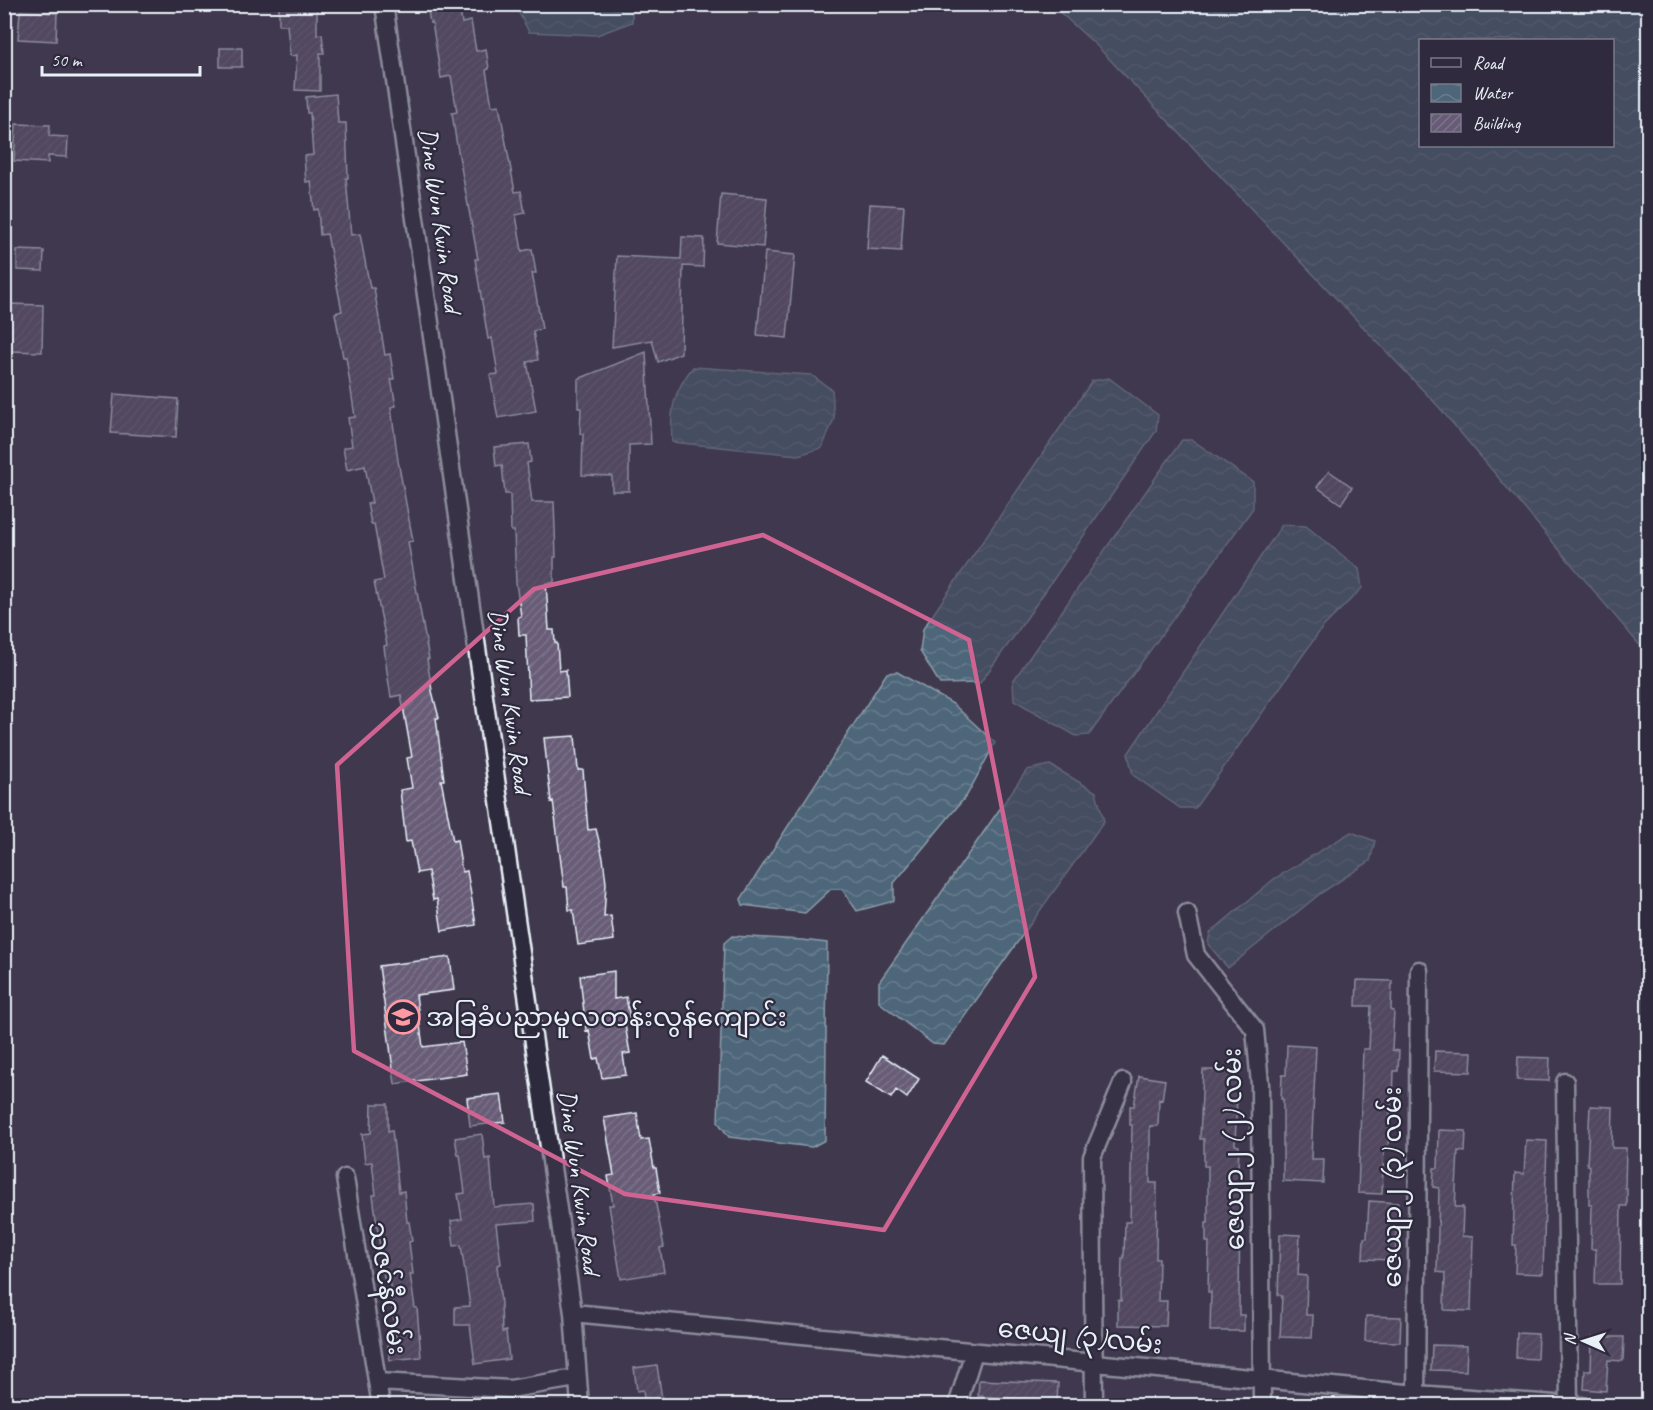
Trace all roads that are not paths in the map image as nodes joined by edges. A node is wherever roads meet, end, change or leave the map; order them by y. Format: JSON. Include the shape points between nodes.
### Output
{"nodes":[{"id":1,"x":384,"y":4,"type":"edge"},
{"id":2,"x":1186,"y":914,"type":"dead end"},
{"id":3,"x":1419,"y":970,"type":"dead end"},
{"id":4,"x":1123,"y":1082,"type":"dead end"},
{"id":5,"x":1565,"y":1082,"type":"dead end"},
{"id":6,"x":345,"y":1178,"type":"dead end"},
{"id":7,"x":573,"y":1313,"type":"junction"},
{"id":8,"x":974,"y":1352,"type":"junction"},
{"id":9,"x":1094,"y":1363,"type":"junction"},
{"id":10,"x":576,"y":1378,"type":"junction"},
{"id":11,"x":1261,"y":1379,"type":"junction"},
{"id":12,"x":377,"y":1382,"type":"junction"},
{"id":13,"x":1416,"y":1400,"type":"edge"},
{"id":14,"x":1574,"y":1405,"type":"edge"},
{"id":15,"x":381,"y":1406,"type":"edge"},
{"id":16,"x":580,"y":1406,"type":"edge"},
{"id":17,"x":957,"y":1406,"type":"edge"},
{"id":18,"x":1094,"y":1406,"type":"edge"},
{"id":19,"x":1262,"y":1406,"type":"edge"}],
"edges":[{"from":1,"to":7,"type":"street","name":"Dine Wun Kwin Road"},
{"from":2,"to":11,"type":"street","name":"ဇေယျာ၂ (၂) လမ်း","via":[[1196,955],[1255,1030],[1260,1084]]},
{"from":3,"to":13,"type":"street","name":"ဇေယျာ၂ (၃) လမ်း"},
{"from":4,"to":9,"type":"street","via":[[1092,1157]]},
{"from":5,"to":14,"type":"street"},
{"from":6,"to":12,"type":"street","name":"သဇင်နီလမ်း"},
{"from":7,"to":8,"type":"street","name":"ဇေယျ (၃)လမ်း"},
{"from":7,"to":10,"type":"street","name":"Dine Wun Kwin Road"},
{"from":8,"to":9,"type":"street","name":"ဇေယျ (၃)လမ်း"},
{"from":8,"to":17,"type":"street"},
{"from":9,"to":11,"type":"street","name":"ဇေယျ (၃)လမ်း"},
{"from":9,"to":18,"type":"street"},
{"from":10,"to":12,"type":"street","via":[[510,1389]]},
{"from":10,"to":16,"type":"street","name":"Dine Wun Kwin Road"},
{"from":11,"to":13,"type":"street","name":"ဇေယျ (၃)လမ်း"},
{"from":11,"to":19,"type":"street","name":"ဇေယျာ၂ (၂) လမ်း"},
{"from":12,"to":15,"type":"street","name":"သဇင်နီလမ်း"},
{"from":13,"to":14,"type":"street","name":"ဇေယျ (၃)လမ်း"}]}
